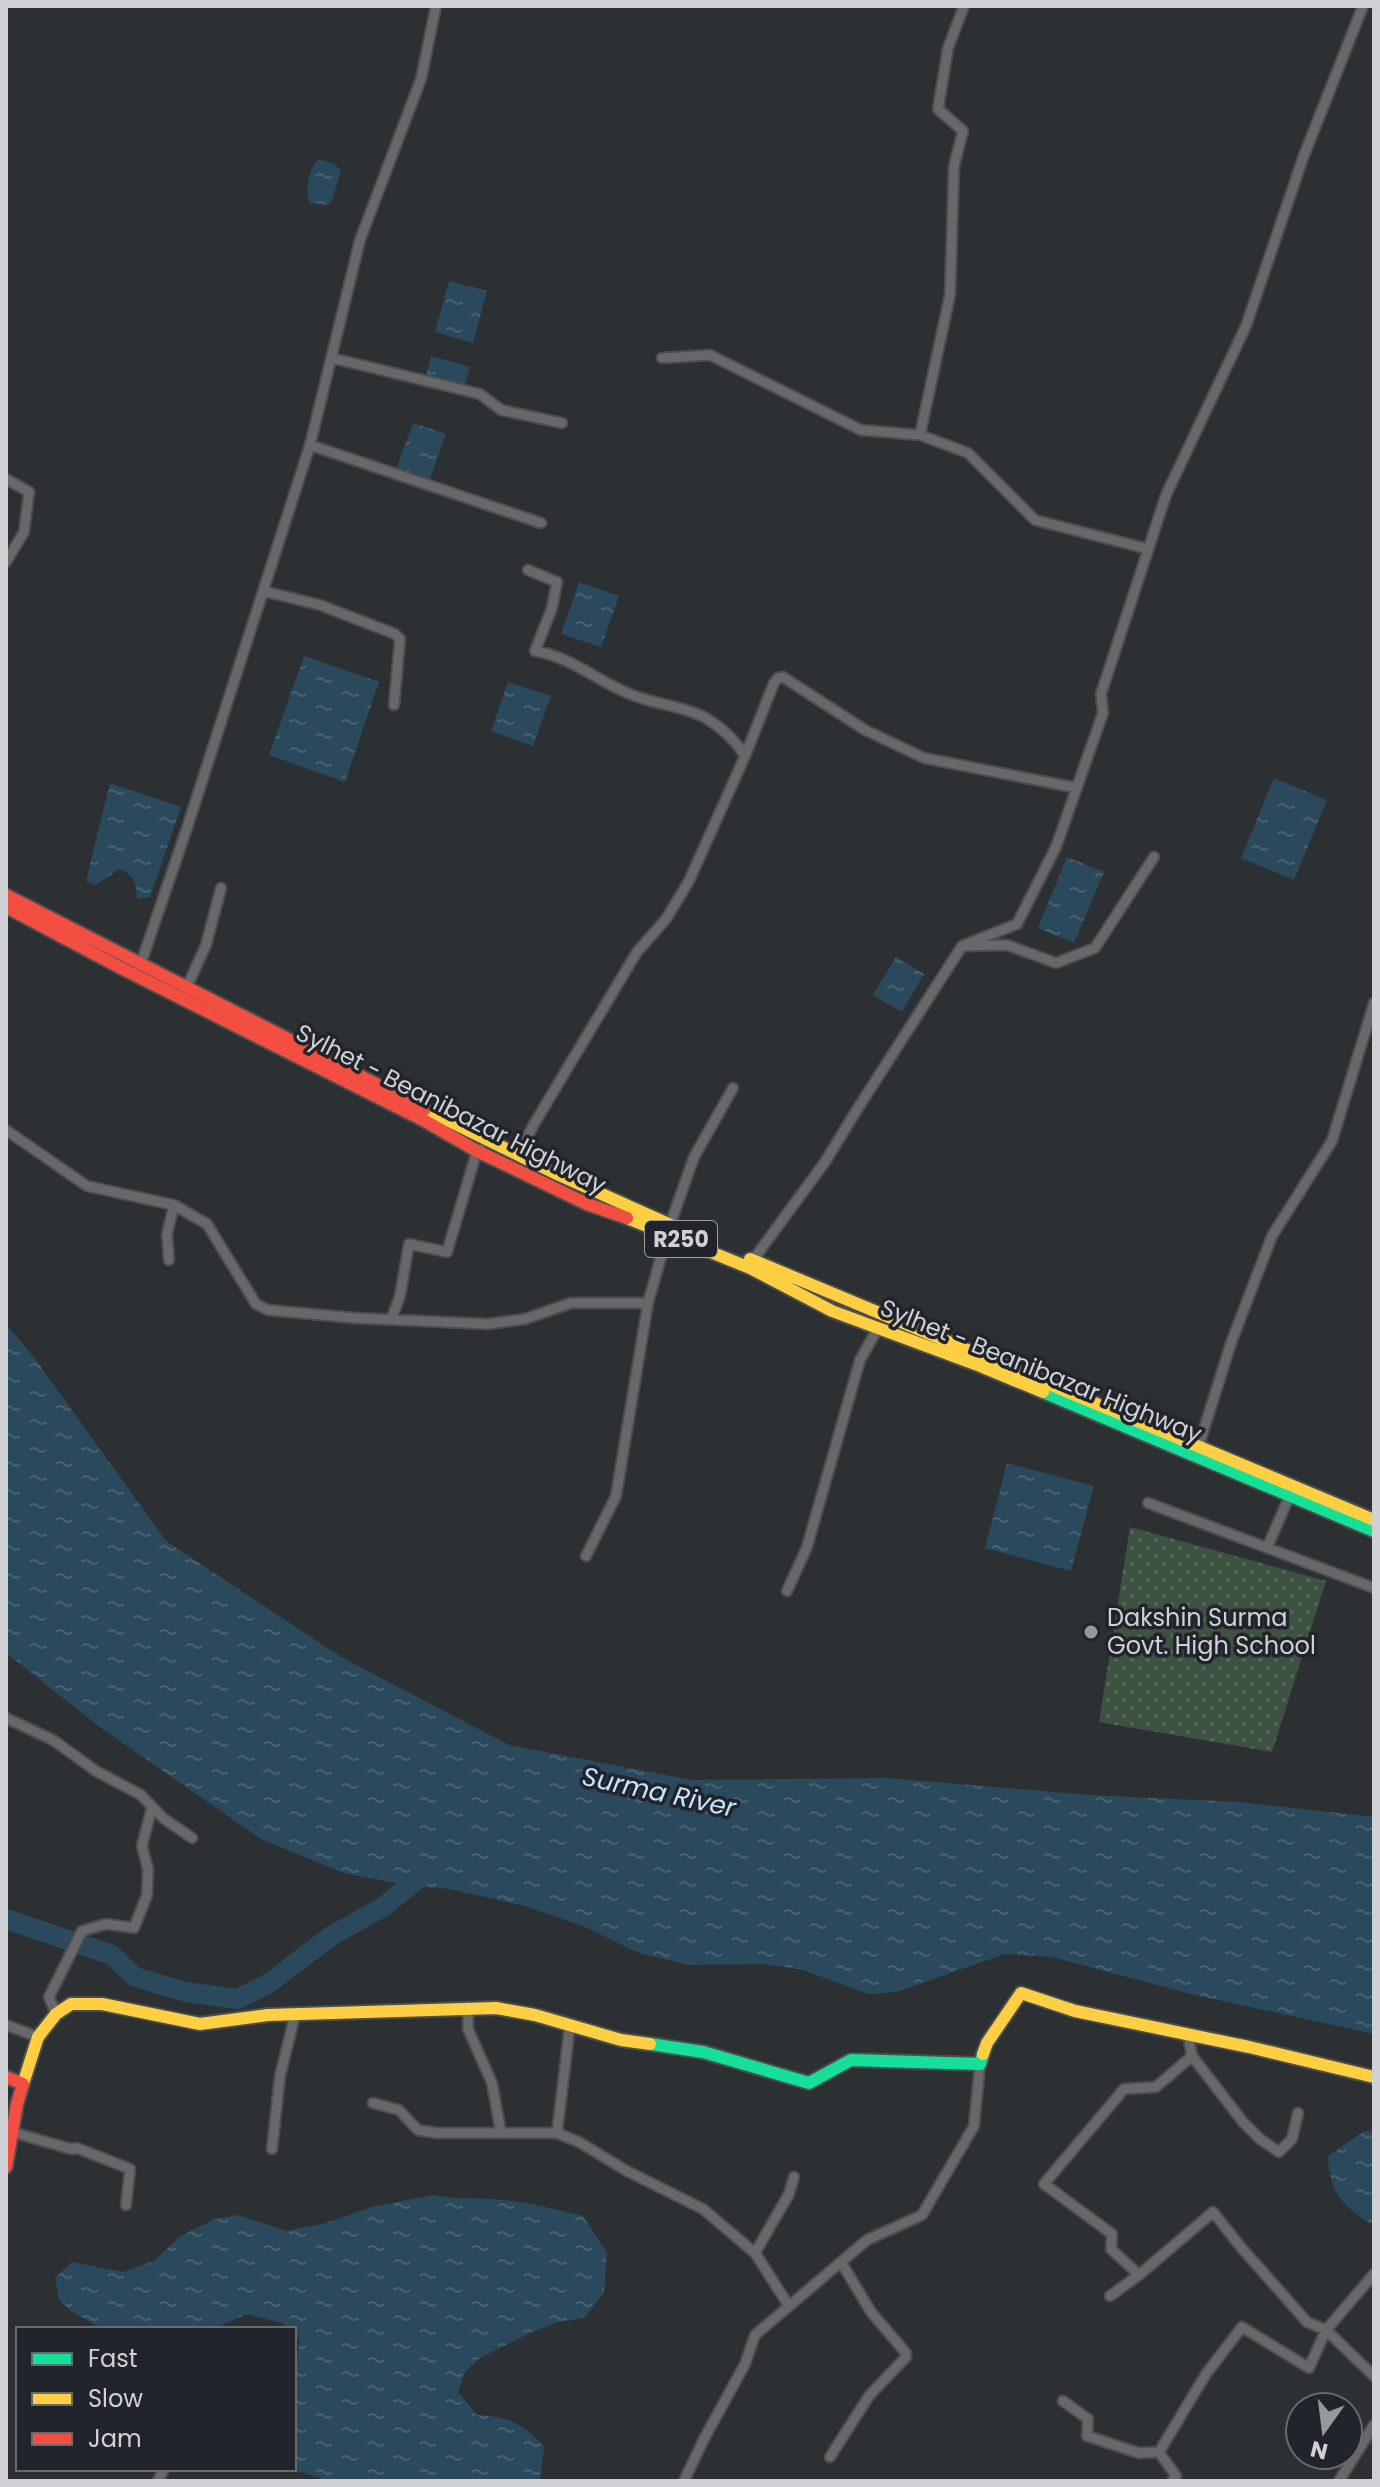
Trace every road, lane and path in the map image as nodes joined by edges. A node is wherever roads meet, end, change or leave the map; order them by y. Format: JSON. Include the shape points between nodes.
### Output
{"nodes":[{"id":1,"x":436,"y":6,"type":"edge"},
{"id":2,"x":964,"y":6,"type":"edge"},
{"id":3,"x":1363,"y":6,"type":"edge"},
{"id":4,"x":332,"y":358,"type":"junction"},
{"id":5,"x":662,"y":358,"type":"dead end"},
{"id":6,"x":562,"y":423,"type":"dead end"},
{"id":7,"x":920,"y":435,"type":"junction"},
{"id":8,"x":310,"y":445,"type":"junction"},
{"id":9,"x":6,"y":479,"type":"edge"},
{"id":10,"x":541,"y":523,"type":"dead end"},
{"id":11,"x":1148,"y":549,"type":"junction"},
{"id":12,"x":6,"y":562,"type":"edge"},
{"id":13,"x":528,"y":570,"type":"dead end"},
{"id":14,"x":263,"y":591,"type":"junction"},
{"id":15,"x":394,"y":705,"type":"dead end"},
{"id":16,"x":745,"y":756,"type":"junction"},
{"id":17,"x":1077,"y":788,"type":"junction"},
{"id":18,"x":1154,"y":857,"type":"dead end"},
{"id":19,"x":221,"y":888,"type":"dead end"},
{"id":20,"x":6,"y":895,"type":"edge"},
{"id":21,"x":6,"y":907,"type":"edge"},
{"id":22,"x":962,"y":946,"type":"junction"},
{"id":23,"x":140,"y":966,"type":"junction"},
{"id":24,"x":186,"y":989,"type":"junction"},
{"id":25,"x":1374,"y":1003,"type":"edge"},
{"id":26,"x":1364,"y":1031,"type":"junction"},
{"id":27,"x":1374,"y":1037,"type":"edge"},
{"id":28,"x":733,"y":1088,"type":"dead end"},
{"id":29,"x":6,"y":1130,"type":"edge"},
{"id":30,"x":496,"y":1144,"type":"junction"},
{"id":31,"x":477,"y":1151,"type":"junction"},
{"id":32,"x":518,"y":1155,"type":"junction"},
{"id":33,"x":174,"y":1205,"type":"junction"},
{"id":34,"x":668,"y":1229,"type":"junction"},
{"id":35,"x":169,"y":1260,"type":"dead end"},
{"id":36,"x":753,"y":1260,"type":"junction"},
{"id":37,"x":648,"y":1303,"type":"junction"},
{"id":38,"x":391,"y":1320,"type":"junction"},
{"id":39,"x":878,"y":1328,"type":"junction"},
{"id":40,"x":1199,"y":1445,"type":"junction"},
{"id":41,"x":1289,"y":1497,"type":"junction"},
{"id":42,"x":1148,"y":1503,"type":"dead end"},
{"id":43,"x":1374,"y":1520,"type":"edge"},
{"id":44,"x":1374,"y":1531,"type":"edge"},
{"id":45,"x":1267,"y":1548,"type":"junction"},
{"id":46,"x":586,"y":1556,"type":"dead end"},
{"id":47,"x":1374,"y":1588,"type":"edge"},
{"id":48,"x":787,"y":1591,"type":"dead end"},
{"id":49,"x":6,"y":1718,"type":"edge"},
{"id":50,"x":152,"y":1807,"type":"junction"},
{"id":51,"x":192,"y":1838,"type":"dead end"},
{"id":52,"x":468,"y":2007,"type":"junction"},
{"id":53,"x":56,"y":2014,"type":"junction"},
{"id":54,"x":295,"y":2015,"type":"junction"},
{"id":55,"x":6,"y":2025,"type":"edge"},
{"id":56,"x":570,"y":2025,"type":"junction"},
{"id":57,"x":1188,"y":2035,"type":"junction"},
{"id":58,"x":38,"y":2037,"type":"junction"},
{"id":59,"x":1192,"y":2056,"type":"junction"},
{"id":60,"x":980,"y":2064,"type":"junction"},
{"id":61,"x":6,"y":2077,"type":"edge"},
{"id":62,"x":1374,"y":2077,"type":"edge"},
{"id":63,"x":23,"y":2084,"type":"junction"},
{"id":64,"x":373,"y":2103,"type":"dead end"},
{"id":65,"x":1298,"y":2113,"type":"dead end"},
{"id":66,"x":12,"y":2132,"type":"junction"},
{"id":67,"x":501,"y":2133,"type":"junction"},
{"id":68,"x":557,"y":2133,"type":"junction"},
{"id":69,"x":272,"y":2149,"type":"dead end"},
{"id":70,"x":6,"y":2167,"type":"edge"},
{"id":71,"x":794,"y":2177,"type":"dead end"},
{"id":72,"x":126,"y":2205,"type":"dead end"},
{"id":73,"x":755,"y":2253,"type":"junction"},
{"id":74,"x":841,"y":2262,"type":"junction"},
{"id":75,"x":1374,"y":2274,"type":"edge"},
{"id":76,"x":1139,"y":2275,"type":"junction"},
{"id":77,"x":1110,"y":2296,"type":"dead end"},
{"id":78,"x":789,"y":2306,"type":"junction"},
{"id":79,"x":1326,"y":2330,"type":"junction"},
{"id":80,"x":1374,"y":2376,"type":"edge"},
{"id":81,"x":1063,"y":2401,"type":"dead end"},
{"id":82,"x":1374,"y":2425,"type":"edge"},
{"id":83,"x":1159,"y":2452,"type":"junction"},
{"id":84,"x":830,"y":2457,"type":"dead end"},
{"id":85,"x":684,"y":2481,"type":"edge"},
{"id":86,"x":1172,"y":2481,"type":"edge"},
{"id":87,"x":1339,"y":2481,"type":"edge"}],
"edges":[{"from":1,"to":4,"type":"street","via":[[421,79],[360,240]]},
{"from":2,"to":7,"type":"street","via":[[948,48],[938,109],[963,131],[954,166],[950,295]]},
{"from":3,"to":11,"type":"street","via":[[1303,158],[1246,326],[1166,495]]},
{"from":4,"to":6,"type":"street","via":[[480,394],[501,410]]},
{"from":4,"to":8,"type":"street"},
{"from":5,"to":7,"type":"street","via":[[710,355],[861,430]]},
{"from":7,"to":11,"type":"street","via":[[968,453],[1035,520]]},
{"from":8,"to":10,"type":"street"},
{"from":8,"to":14,"type":"street"},
{"from":9,"to":12,"type":"street","via":[[29,492],[24,532]]},
{"from":11,"to":17,"type":"street"},
{"from":13,"to":16,"type":"street","via":[[557,582],[535,651],[553,653],[639,698],[705,718],[737,742]]},
{"from":14,"to":15,"type":"street","via":[[320,605],[395,634],[400,639]]},
{"from":14,"to":23,"type":"street"},
{"from":16,"to":17,"type":"street","via":[[774,683],[783,677],[865,730],[924,758]]},
{"from":16,"to":32,"type":"street","via":[[689,881],[637,952]]},
{"from":17,"to":22,"type":"street","via":[[1056,847],[1017,924]]},
{"from":18,"to":22,"type":"street","via":[[1095,948],[1056,963],[1007,945]]},
{"from":19,"to":24,"type":"street","via":[[206,945]]},
{"from":20,"to":23,"type":"main road","name":"Sylhet - Beanibazar Highway","number":"R250"},
{"from":21,"to":31,"type":"main road","name":"Sylhet - Beanibazar Highway","number":"R250"},
{"from":22,"to":36,"type":"street","via":[[825,1162]]},
{"from":23,"to":24,"type":"main road","name":"Sylhet - Beanibazar Highway","number":"R250"},
{"from":24,"to":30,"type":"main road","name":"Sylhet - Beanibazar Highway","number":"R250"},
{"from":25,"to":26,"type":"street"},
{"from":26,"to":27,"type":"street"},
{"from":26,"to":40,"type":"street","via":[[1332,1141],[1272,1236]]},
{"from":28,"to":34,"type":"street","via":[[694,1157]]},
{"from":29,"to":33,"type":"street","via":[[87,1186]]},
{"from":30,"to":31,"type":"street"},
{"from":30,"to":32,"type":"main road","name":"Sylhet - Beanibazar Highway","number":"R250"},
{"from":31,"to":34,"type":"main road","name":"Sylhet - Beanibazar Highway","number":"R250","via":[[587,1204]]},
{"from":31,"to":38,"type":"street","via":[[447,1252],[409,1244]]},
{"from":32,"to":34,"type":"main road","name":"Sylhet - Beanibazar Highway","number":"R250"},
{"from":33,"to":35,"type":"street","via":[[167,1234]]},
{"from":33,"to":38,"type":"street","via":[[207,1224],[261,1308]]},
{"from":34,"to":36,"type":"main road","name":"Sylhet - Beanibazar Highway","number":"R250"},
{"from":34,"to":37,"type":"street"},
{"from":34,"to":39,"type":"main road","name":"Sylhet - Beanibazar Highway","number":"R250","via":[[832,1311]]},
{"from":36,"to":40,"type":"main road","name":"Sylhet - Beanibazar Highway","number":"R250"},
{"from":37,"to":38,"type":"street","via":[[571,1303],[525,1319],[488,1324]]},
{"from":37,"to":46,"type":"street","via":[[616,1496]]},
{"from":39,"to":41,"type":"main road","name":"Sylhet - Beanibazar Highway","number":"R250"},
{"from":39,"to":48,"type":"street","via":[[860,1360],[807,1547]]},
{"from":40,"to":43,"type":"main road","name":"Sylhet - Beanibazar Highway","number":"R250"},
{"from":41,"to":44,"type":"main road","name":"Sylhet - Beanibazar Highway","number":"R250"},
{"from":41,"to":45,"type":"street"},
{"from":42,"to":45,"type":"street"},
{"from":45,"to":47,"type":"street"},
{"from":49,"to":50,"type":"street","via":[[53,1740]]},
{"from":50,"to":51,"type":"street"},
{"from":50,"to":53,"type":"street","via":[[142,1846],[147,1895],[134,1928],[106,1924],[82,1931],[49,1997]]},
{"from":52,"to":54,"type":"main road"},
{"from":52,"to":56,"type":"main road"},
{"from":52,"to":67,"type":"street","via":[[468,2029],[492,2083]]},
{"from":53,"to":54,"type":"main road","via":[[71,2004],[102,2004],[200,2024]]},
{"from":53,"to":58,"type":"main road"},
{"from":54,"to":69,"type":"street","via":[[280,2076]]},
{"from":55,"to":58,"type":"street"},
{"from":56,"to":60,"type":"main road","via":[[621,2040],[703,2052],[809,2083],[851,2060]]},
{"from":56,"to":68,"type":"street"},
{"from":57,"to":59,"type":"street"},
{"from":57,"to":60,"type":"main road","via":[[1075,2011],[1021,1993],[987,2043]]},
{"from":57,"to":62,"type":"main road"},
{"from":58,"to":63,"type":"main road"},
{"from":59,"to":65,"type":"street","via":[[1243,2122],[1279,2152],[1292,2139]]},
{"from":59,"to":76,"type":"street","via":[[1156,2087],[1124,2089],[1044,2184],[1112,2234],[1111,2249]]},
{"from":60,"to":74,"type":"street","via":[[974,2126],[922,2215],[867,2240]]},
{"from":61,"to":63,"type":"main road"},
{"from":63,"to":66,"type":"main road"},
{"from":64,"to":67,"type":"street","via":[[399,2110],[418,2130]]},
{"from":66,"to":70,"type":"main road"},
{"from":66,"to":72,"type":"street","via":[[77,2148],[130,2169]]},
{"from":67,"to":68,"type":"street"},
{"from":68,"to":73,"type":"street","via":[[703,2209]]},
{"from":71,"to":73,"type":"street"},
{"from":73,"to":78,"type":"street"},
{"from":74,"to":78,"type":"street"},
{"from":74,"to":84,"type":"street","via":[[906,2357],[869,2396]]},
{"from":75,"to":79,"type":"street"},
{"from":76,"to":77,"type":"street"},
{"from":76,"to":79,"type":"street","via":[[1213,2212],[1307,2322]]},
{"from":78,"to":85,"type":"street","via":[[755,2335]]},
{"from":79,"to":80,"type":"street"},
{"from":79,"to":83,"type":"street","via":[[1309,2368],[1242,2327]]},
{"from":81,"to":83,"type":"street","via":[[1088,2419],[1087,2436],[1139,2453]]},
{"from":82,"to":87,"type":"street"},
{"from":83,"to":86,"type":"street","via":[[1176,2476]]}]}
